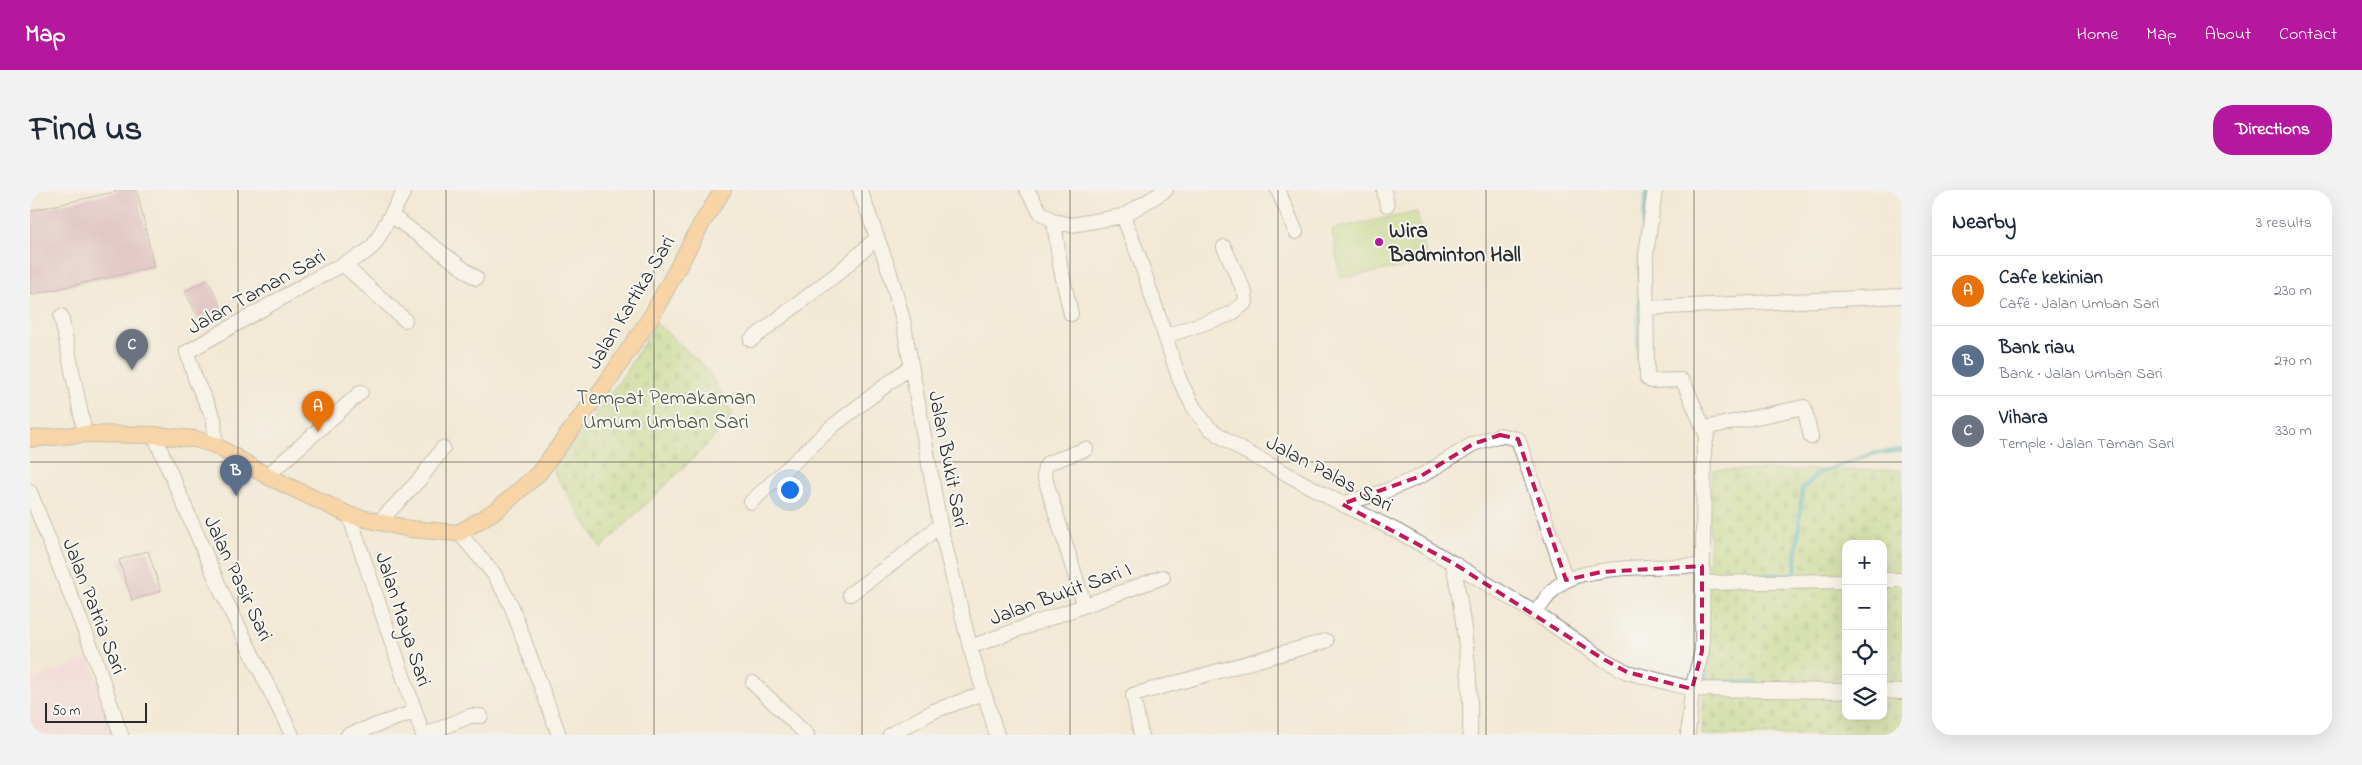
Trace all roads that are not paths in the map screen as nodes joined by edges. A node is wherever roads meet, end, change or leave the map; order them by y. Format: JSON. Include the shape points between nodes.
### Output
{"nodes":[{"id":1,"x":405,"y":190,"type":"edge"},
{"id":2,"x":723,"y":190,"type":"edge"},
{"id":3,"x":860,"y":190,"type":"edge"},
{"id":4,"x":1028,"y":190,"type":"edge"},
{"id":5,"x":1166,"y":190,"type":"edge"},
{"id":6,"x":1278,"y":190,"type":"edge"},
{"id":7,"x":1384,"y":190,"type":"edge"},
{"id":8,"x":1655,"y":190,"type":"edge"},
{"id":9,"x":1387,"y":205,"type":"dead end"},
{"id":10,"x":391,"y":215,"type":"junction"},
{"id":11,"x":1124,"y":216,"type":"junction"},
{"id":12,"x":1054,"y":221,"type":"junction"},
{"id":13,"x":1296,"y":232,"type":"dead end"},
{"id":14,"x":876,"y":239,"type":"junction"},
{"id":15,"x":1224,"y":247,"type":"dead end"},
{"id":16,"x":344,"y":265,"type":"junction"},
{"id":17,"x":476,"y":278,"type":"dead end"},
{"id":18,"x":1902,"y":296,"type":"edge"},
{"id":19,"x":1646,"y":308,"type":"junction"},
{"id":20,"x":1071,"y":314,"type":"dead end"},
{"id":21,"x":62,"y":316,"type":"dead end"},
{"id":22,"x":405,"y":320,"type":"dead end"},
{"id":23,"x":1166,"y":336,"type":"junction"},
{"id":24,"x":751,"y":340,"type":"dead end"},
{"id":25,"x":912,"y":366,"type":"junction"},
{"id":26,"x":361,"y":392,"type":"dead end"},
{"id":27,"x":85,"y":434,"type":"junction"},
{"id":28,"x":1706,"y":434,"type":"junction"},
{"id":29,"x":154,"y":435,"type":"junction"},
{"id":30,"x":1811,"y":437,"type":"dead end"},
{"id":31,"x":30,"y":439,"type":"edge"},
{"id":32,"x":215,"y":445,"type":"junction"},
{"id":33,"x":443,"y":448,"type":"dead end"},
{"id":34,"x":1086,"y":449,"type":"dead end"},
{"id":35,"x":267,"y":476,"type":"junction"},
{"id":36,"x":30,"y":492,"type":"edge"},
{"id":37,"x":751,"y":502,"type":"dead end"},
{"id":38,"x":1342,"y":504,"type":"junction"},
{"id":39,"x":349,"y":515,"type":"junction"},
{"id":40,"x":378,"y":523,"type":"junction"},
{"id":41,"x":940,"y":525,"type":"junction"},
{"id":42,"x":459,"y":533,"type":"junction"},
{"id":43,"x":1453,"y":563,"type":"junction"},
{"id":44,"x":1702,"y":566,"type":"junction"},
{"id":45,"x":1163,"y":577,"type":"dead end"},
{"id":46,"x":1566,"y":580,"type":"junction"},
{"id":47,"x":1887,"y":580,"type":"edge"},
{"id":48,"x":1902,"y":580,"type":"edge"},
{"id":49,"x":1842,"y":581,"type":"edge"},
{"id":50,"x":1703,"y":583,"type":"junction"},
{"id":51,"x":850,"y":594,"type":"dead end"},
{"id":52,"x":1084,"y":604,"type":"junction"},
{"id":53,"x":1535,"y":613,"type":"junction"},
{"id":54,"x":1326,"y":641,"type":"dead end"},
{"id":55,"x":970,"y":647,"type":"junction"},
{"id":56,"x":753,"y":683,"type":"dead end"},
{"id":57,"x":1692,"y":689,"type":"junction"},
{"id":58,"x":1842,"y":691,"type":"edge"},
{"id":59,"x":1887,"y":691,"type":"edge"},
{"id":60,"x":1902,"y":692,"type":"edge"},
{"id":61,"x":984,"y":693,"type":"junction"},
{"id":62,"x":414,"y":712,"type":"junction"},
{"id":63,"x":481,"y":716,"type":"dead end"},
{"id":64,"x":121,"y":735,"type":"edge"},
{"id":65,"x":292,"y":735,"type":"edge"},
{"id":66,"x":348,"y":735,"type":"edge"},
{"id":67,"x":424,"y":735,"type":"edge"},
{"id":68,"x":559,"y":735,"type":"edge"},
{"id":69,"x":807,"y":735,"type":"edge"},
{"id":70,"x":890,"y":735,"type":"edge"},
{"id":71,"x":997,"y":735,"type":"edge"},
{"id":72,"x":1141,"y":735,"type":"edge"},
{"id":73,"x":1470,"y":735,"type":"edge"},
{"id":74,"x":1688,"y":735,"type":"edge"}],
"edges":[{"from":1,"to":10,"type":"street","name":"Jalan Taman Sari"},
{"from":2,"to":42,"type":"main road","name":"Jalan Kartika Sari","via":[[651,317],[538,474],[498,510]]},
{"from":3,"to":14,"type":"street","name":"Jalan Bukit Sari"},
{"from":4,"to":12,"type":"street","via":[[1041,213]]},
{"from":5,"to":11,"type":"street"},
{"from":6,"to":13,"type":"street"},
{"from":7,"to":9,"type":"street"},
{"from":8,"to":19,"type":"street","via":[[1646,255]]},
{"from":10,"to":16,"type":"street","name":"Jalan Taman Sari","via":[[374,245]]},
{"from":10,"to":17,"type":"street"},
{"from":11,"to":12,"type":"street","via":[[1071,225]]},
{"from":11,"to":23,"type":"street","name":"Jalan Palas Sari"},
{"from":12,"to":20,"type":"street"},
{"from":14,"to":24,"type":"street","via":[[838,273]]},
{"from":14,"to":25,"type":"street","name":"Jalan Bukit Sari","via":[[890,273]]},
{"from":15,"to":23,"type":"street","via":[[1246,302],[1231,314]]},
{"from":16,"to":22,"type":"street"},
{"from":16,"to":32,"type":"street","name":"Jalan Taman Sari","via":[[315,278],[187,352],[214,419]]},
{"from":18,"to":19,"type":"street"},
{"from":19,"to":28,"type":"street","via":[[1647,378],[1651,381],[1681,380]]},
{"from":21,"to":27,"type":"street"},
{"from":23,"to":38,"type":"street","name":"Jalan Palas Sari","via":[[1180,381],[1209,428]]},
{"from":25,"to":37,"type":"street","via":[[834,425]]},
{"from":25,"to":41,"type":"street","name":"Jalan Bukit Sari"},
{"from":26,"to":35,"type":"street"},
{"from":27,"to":29,"type":"main road"},
{"from":27,"to":31,"type":"main road"},
{"from":28,"to":30,"type":"street","via":[[1715,424],[1804,408]]},
{"from":28,"to":44,"type":"street"},
{"from":29,"to":32,"type":"main road","via":[[195,439]]},
{"from":29,"to":65,"type":"street","name":"Jalan Pasir Sari","via":[[223,595]]},
{"from":32,"to":35,"type":"main road"},
{"from":33,"to":40,"type":"street","via":[[421,478]]},
{"from":34,"to":52,"type":"street","via":[[1048,463],[1044,475]]},
{"from":35,"to":39,"type":"main road"},
{"from":36,"to":64,"type":"street","name":"Jalan Patria Sari","via":[[93,652]]},
{"from":38,"to":43,"type":"street","name":"Jalan Palas Sari"},
{"from":38,"to":46,"type":"street","via":[[1421,476],[1473,444],[1500,435],[1518,439]]},
{"from":39,"to":40,"type":"main road"},
{"from":39,"to":62,"type":"street","name":"Jalan Maya Sari"},
{"from":40,"to":42,"type":"main road"},
{"from":41,"to":51,"type":"street"},
{"from":41,"to":55,"type":"street","name":"Jalan Bukit Sari"},
{"from":42,"to":68,"type":"street","via":[[494,574],[511,605]]},
{"from":43,"to":53,"type":"street","name":"Jalan Palas Sari"},
{"from":43,"to":73,"type":"street","via":[[1467,659]]},
{"from":44,"to":46,"type":"street","via":[[1601,572]]},
{"from":44,"to":50,"type":"street"},
{"from":45,"to":52,"type":"street","name":"Jalan Bukit Sari I"},
{"from":46,"to":53,"type":"street"},
{"from":47,"to":48,"type":"street"},
{"from":49,"to":50,"type":"street"},
{"from":50,"to":57,"type":"street","via":[[1702,651]]},
{"from":52,"to":55,"type":"street","name":"Jalan Bukit Sari I"},
{"from":53,"to":57,"type":"street","name":"Jalan Palas Sari","via":[[1569,639],[1627,672]]},
{"from":54,"to":72,"type":"street","via":[[1133,695]]},
{"from":55,"to":61,"type":"street","name":"Jalan Bukit Sari"},
{"from":56,"to":69,"type":"street"},
{"from":57,"to":58,"type":"street","name":"Jalan Palas Sari"},
{"from":57,"to":74,"type":"street"},
{"from":59,"to":60,"type":"street"},
{"from":61,"to":70,"type":"street","via":[[934,711]]},
{"from":61,"to":71,"type":"street","name":"Jalan Bukit Sari"},
{"from":62,"to":66,"type":"street"},
{"from":62,"to":67,"type":"street","name":"Jalan Maya Sari"},
{"from":63,"to":67,"type":"street","via":[[470,716]]}]}
